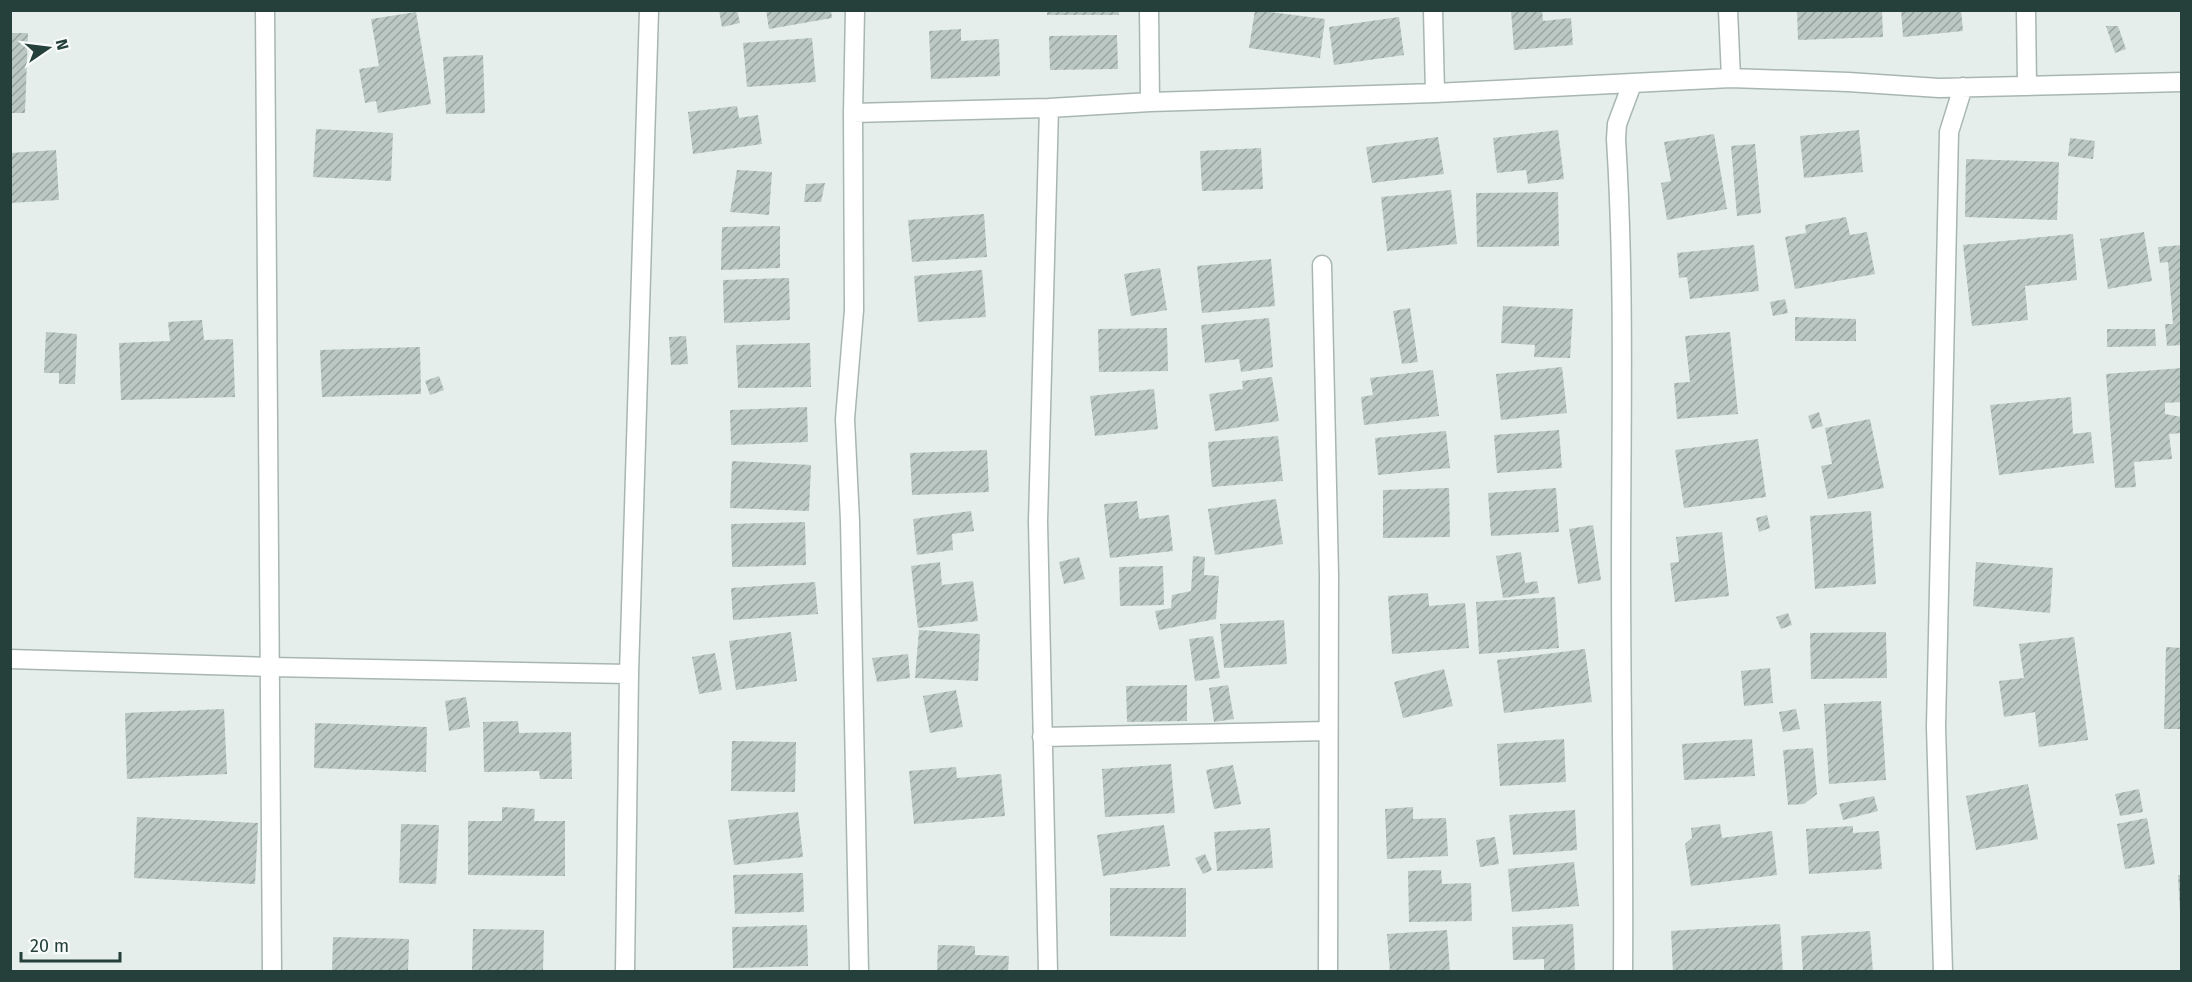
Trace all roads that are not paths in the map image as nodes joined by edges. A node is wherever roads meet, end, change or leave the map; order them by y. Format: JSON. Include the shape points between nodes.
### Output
{"nodes":[{"id":1,"x":265,"y":10,"type":"edge"},
{"id":2,"x":649,"y":10,"type":"edge"},
{"id":3,"x":855,"y":10,"type":"edge"},
{"id":4,"x":1149,"y":10,"type":"edge"},
{"id":5,"x":1433,"y":10,"type":"edge"},
{"id":6,"x":1728,"y":10,"type":"edge"},
{"id":7,"x":2026,"y":10,"type":"edge"},
{"id":8,"x":1731,"y":78,"type":"junction"},
{"id":9,"x":2181,"y":82,"type":"edge"},
{"id":10,"x":1632,"y":84,"type":"junction"},
{"id":11,"x":2026,"y":85,"type":"junction"},
{"id":12,"x":1963,"y":87,"type":"junction"},
{"id":13,"x":1436,"y":93,"type":"junction"},
{"id":14,"x":1150,"y":102,"type":"junction"},
{"id":15,"x":1049,"y":108,"type":"junction"},
{"id":16,"x":853,"y":113,"type":"junction"},
{"id":17,"x":1322,"y":265,"type":"dead end"},
{"id":18,"x":10,"y":659,"type":"edge"},
{"id":19,"x":270,"y":667,"type":"junction"},
{"id":20,"x":628,"y":674,"type":"junction"},
{"id":21,"x":1328,"y":731,"type":"junction"},
{"id":22,"x":1042,"y":737,"type":"junction"},
{"id":23,"x":272,"y":972,"type":"edge"},
{"id":24,"x":625,"y":972,"type":"edge"},
{"id":25,"x":859,"y":972,"type":"edge"},
{"id":26,"x":1048,"y":972,"type":"edge"},
{"id":27,"x":1328,"y":972,"type":"edge"},
{"id":28,"x":1623,"y":972,"type":"edge"},
{"id":29,"x":1943,"y":972,"type":"edge"}],
"edges":[{"from":1,"to":19,"type":"street"},
{"from":2,"to":20,"type":"street"},
{"from":3,"to":16,"type":"street"},
{"from":4,"to":14,"type":"street"},
{"from":5,"to":13,"type":"street"},
{"from":6,"to":8,"type":"street"},
{"from":7,"to":11,"type":"street"},
{"from":8,"to":10,"type":"street"},
{"from":8,"to":12,"type":"street"},
{"from":9,"to":11,"type":"street"},
{"from":10,"to":13,"type":"street"},
{"from":10,"to":28,"type":"street","via":[[1617,123],[1616,139],[1621,283]]},
{"from":11,"to":12,"type":"street"},
{"from":12,"to":29,"type":"street","via":[[1949,132],[1936,727]]},
{"from":13,"to":14,"type":"street"},
{"from":14,"to":15,"type":"street"},
{"from":15,"to":16,"type":"street"},
{"from":15,"to":22,"type":"street","via":[[1038,522]]},
{"from":16,"to":25,"type":"street","via":[[854,310],[844,419],[850,521]]},
{"from":17,"to":21,"type":"street","via":[[1329,575]]},
{"from":18,"to":19,"type":"street"},
{"from":19,"to":20,"type":"street"},
{"from":19,"to":23,"type":"street"},
{"from":20,"to":24,"type":"street"},
{"from":21,"to":22,"type":"street"},
{"from":21,"to":27,"type":"street"},
{"from":22,"to":26,"type":"street"}]}
